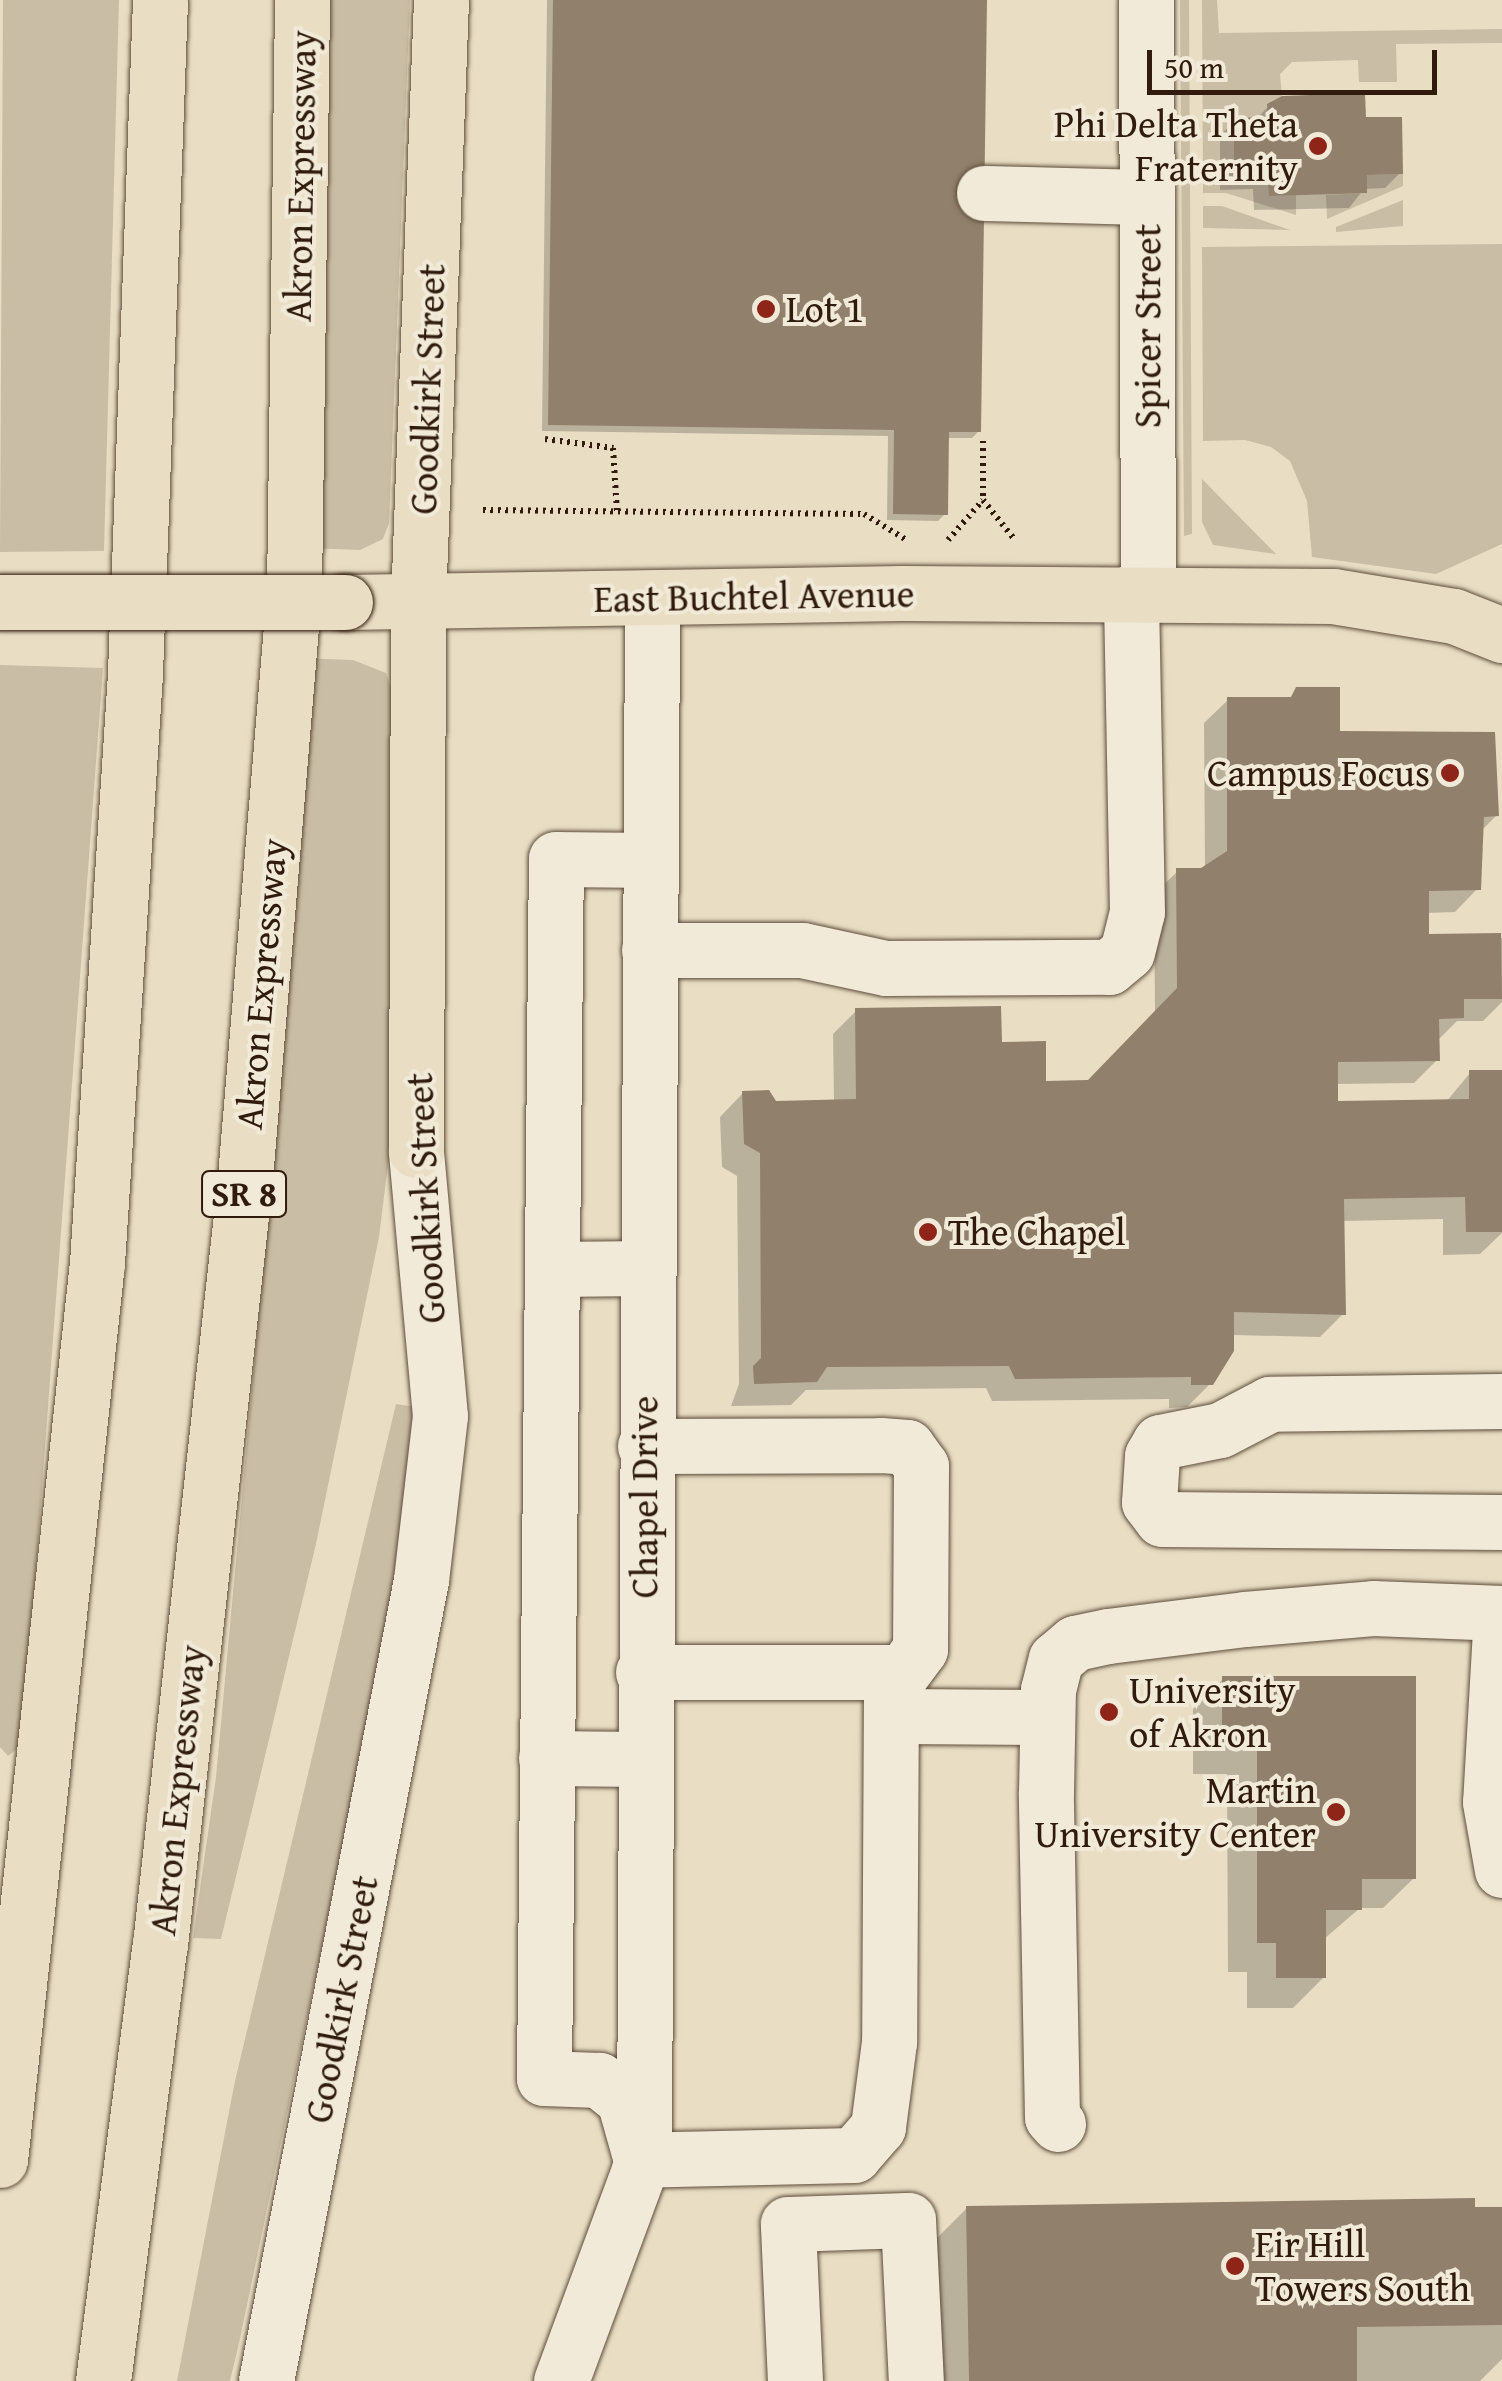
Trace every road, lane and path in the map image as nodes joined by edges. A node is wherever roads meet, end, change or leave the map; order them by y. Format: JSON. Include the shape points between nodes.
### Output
{"nodes":[{"id":1,"x":160,"y":0,"type":"edge"},
{"id":2,"x":302,"y":0,"type":"edge"},
{"id":3,"x":441,"y":0,"type":"edge"},
{"id":4,"x":1146,"y":0,"type":"edge"},
{"id":5,"x":984,"y":194,"type":"dead end"},
{"id":6,"x":1147,"y":197,"type":"junction"},
{"id":7,"x":545,"y":440,"type":"dead end"},
{"id":8,"x":983,"y":441,"type":"dead end"},
{"id":9,"x":983,"y":500,"type":"junction"},
{"id":10,"x":483,"y":510,"type":"dead end"},
{"id":11,"x":618,"y":511,"type":"junction"},
{"id":12,"x":905,"y":539,"type":"dead end"},
{"id":13,"x":948,"y":540,"type":"dead end"},
{"id":14,"x":1015,"y":540,"type":"dead end"},
{"id":15,"x":1140,"y":592,"type":"junction"},
{"id":16,"x":652,"y":598,"type":"junction"},
{"id":17,"x":0,"y":602,"type":"edge"},
{"id":18,"x":418,"y":602,"type":"junction"},
{"id":19,"x":1502,"y":634,"type":"edge"},
{"id":20,"x":650,"y":860,"type":"junction"},
{"id":21,"x":649,"y":950,"type":"junction"},
{"id":22,"x":416,"y":1150,"type":"joint"},
{"id":23,"x":646,"y":1268,"type":"junction"},
{"id":24,"x":554,"y":1269,"type":"junction"},
{"id":25,"x":1502,"y":1401,"type":"edge"},
{"id":26,"x":645,"y":1446,"type":"junction"},
{"id":27,"x":1502,"y":1522,"type":"edge"},
{"id":28,"x":1501,"y":1613,"type":"edge"},
{"id":29,"x":643,"y":1672,"type":"junction"},
{"id":30,"x":895,"y":1694,"type":"junction"},
{"id":31,"x":1048,"y":1718,"type":"junction"},
{"id":32,"x":546,"y":1758,"type":"junction"},
{"id":33,"x":642,"y":1759,"type":"junction"},
{"id":34,"x":1502,"y":1870,"type":"edge"},
{"id":35,"x":1058,"y":2124,"type":"dead end"},
{"id":36,"x":0,"y":2160,"type":"edge"},
{"id":37,"x":641,"y":2160,"type":"junction"},
{"id":38,"x":103,"y":2381,"type":"edge"},
{"id":39,"x":266,"y":2381,"type":"edge"},
{"id":40,"x":561,"y":2381,"type":"edge"},
{"id":41,"x":795,"y":2381,"type":"edge"},
{"id":42,"x":916,"y":2381,"type":"edge"}],
"edges":[{"from":1,"to":36,"type":"main road","via":[[135,673],[97,1263]]},
{"from":2,"to":38,"type":"main road","name":"Akron Expressway","number":"SR 8","via":[[294,591],[284,711],[242,1208],[160,1945]]},
{"from":3,"to":18,"type":"main road","name":"Goodkirk Street"},
{"from":4,"to":6,"type":"street","name":"Spicer Street"},
{"from":5,"to":6,"type":"street"},
{"from":6,"to":15,"type":"street","name":"Spicer Street"},
{"from":7,"to":11,"type":"path","via":[[613,448]]},
{"from":8,"to":9,"type":"path"},
{"from":9,"to":13,"type":"path"},
{"from":9,"to":14,"type":"path"},
{"from":10,"to":11,"type":"path"},
{"from":11,"to":12,"type":"path","via":[[864,514]]},
{"from":15,"to":16,"type":"main road","name":"East Buchtel Avenue"},
{"from":15,"to":19,"type":"main road","name":"East Buchtel Avenue","via":[[1394,603]]},
{"from":15,"to":21,"type":"street","name":"Spicer Street","via":[[1137,912],[1127,952],[1108,967],[886,968],[802,950]]},
{"from":16,"to":18,"type":"main road","name":"East Buchtel Avenue"},
{"from":16,"to":20,"type":"street","name":"Chapel Drive"},
{"from":17,"to":18,"type":"main road","name":"East Buchtel Avenue","bridge":true},
{"from":18,"to":22,"type":"main road","name":"Goodkirk Street"},
{"from":20,"to":21,"type":"street","name":"Chapel Drive"},
{"from":20,"to":24,"type":"street","via":[[556,859]]},
{"from":21,"to":23,"type":"street","name":"Chapel Drive"},
{"from":22,"to":39,"type":"street","name":"Goodkirk Street","via":[[440,1416],[423,1562]]},
{"from":23,"to":24,"type":"street"},
{"from":23,"to":26,"type":"street","name":"Chapel Drive"},
{"from":24,"to":32,"type":"street"},
{"from":25,"to":27,"type":"street","via":[[1270,1404],[1220,1430],[1160,1442],[1152,1456],[1149,1502],[1162,1518]]},
{"from":26,"to":29,"type":"street","name":"Chapel Drive"},
{"from":26,"to":30,"type":"street","via":[[907,1448],[922,1466],[920,1649]]},
{"from":28,"to":31,"type":"street","via":[[1374,1608],[1075,1643],[1056,1659]]},
{"from":28,"to":34,"type":"street","via":[[1490,1802]]},
{"from":29,"to":30,"type":"street"},
{"from":29,"to":33,"type":"street","name":"Chapel Drive"},
{"from":30,"to":31,"type":"street"},
{"from":30,"to":37,"type":"street","via":[[889,2042],[878,2127],[854,2155]]},
{"from":31,"to":35,"type":"street","via":[[1051,2082]]},
{"from":32,"to":33,"type":"street"},
{"from":32,"to":37,"type":"street","via":[[544,2078],[599,2080],[624,2100]]},
{"from":33,"to":37,"type":"street","name":"Chapel Drive"},
{"from":37,"to":40,"type":"street","name":"Chapel Drive"},
{"from":41,"to":42,"type":"street","via":[[788,2224],[908,2220]]}]}
